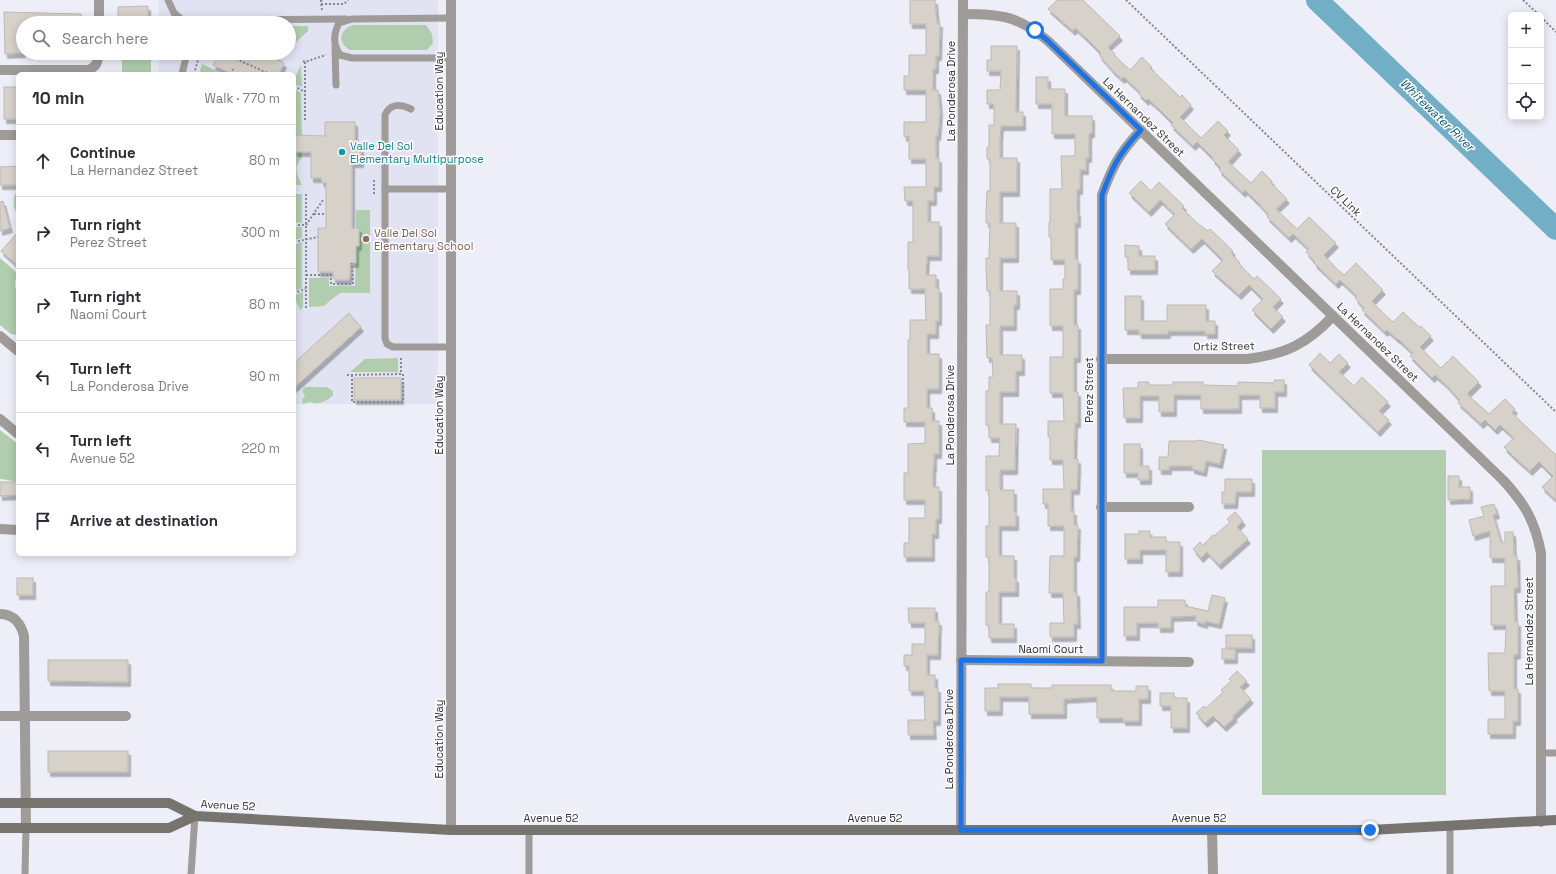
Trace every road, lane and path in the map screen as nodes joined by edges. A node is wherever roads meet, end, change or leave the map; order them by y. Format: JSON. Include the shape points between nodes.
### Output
{"nodes":[{"id":1,"x":99,"y":0,"type":"edge"},
{"id":2,"x":168,"y":0,"type":"edge"},
{"id":3,"x":348,"y":0,"type":"edge"},
{"id":4,"x":451,"y":0,"type":"edge"},
{"id":5,"x":963,"y":0,"type":"edge"},
{"id":6,"x":1126,"y":0,"type":"edge"},
{"id":7,"x":1523,"y":0,"type":"edge"},
{"id":8,"x":321,"y":4,"type":"dead end"},
{"id":9,"x":1536,"y":12,"type":"edge"},
{"id":10,"x":963,"y":14,"type":"junction"},
{"id":11,"x":99,"y":16,"type":"edge"},
{"id":12,"x":178,"y":16,"type":"edge"},
{"id":13,"x":451,"y":18,"type":"junction"},
{"id":14,"x":296,"y":19,"type":"edge"},
{"id":15,"x":352,"y":19,"type":"junction"},
{"id":16,"x":1544,"y":20,"type":"edge"},
{"id":17,"x":1556,"y":32,"type":"edge"},
{"id":18,"x":335,"y":47,"type":"junction"},
{"id":19,"x":328,"y":54,"type":"dead end"},
{"id":20,"x":451,"y":58,"type":"junction"},
{"id":21,"x":98,"y":60,"type":"edge"},
{"id":22,"x":186,"y":60,"type":"edge"},
{"id":23,"x":198,"y":60,"type":"edge"},
{"id":24,"x":238,"y":60,"type":"edge"},
{"id":25,"x":233,"y":69,"type":"dead end"},
{"id":26,"x":0,"y":70,"type":"edge"},
{"id":27,"x":183,"y":72,"type":"edge"},
{"id":28,"x":195,"y":72,"type":"edge"},
{"id":29,"x":232,"y":72,"type":"edge"},
{"id":30,"x":265,"y":72,"type":"edge"},
{"id":31,"x":336,"y":85,"type":"dead end"},
{"id":32,"x":296,"y":87,"type":"edge"},
{"id":33,"x":305,"y":92,"type":"junction"},
{"id":34,"x":411,"y":109,"type":"dead end"},
{"id":35,"x":305,"y":122,"type":"dead end"},
{"id":36,"x":1141,"y":130,"type":"junction"},
{"id":37,"x":16,"y":134,"type":"edge"},
{"id":38,"x":0,"y":135,"type":"edge"},
{"id":39,"x":374,"y":180,"type":"dead end"},
{"id":40,"x":384,"y":189,"type":"junction"},
{"id":41,"x":451,"y":189,"type":"junction"},
{"id":42,"x":306,"y":194,"type":"dead end"},
{"id":43,"x":374,"y":194,"type":"dead end"},
{"id":44,"x":323,"y":200,"type":"dead end"},
{"id":45,"x":314,"y":214,"type":"junction"},
{"id":46,"x":326,"y":214,"type":"dead end"},
{"id":47,"x":296,"y":225,"type":"edge"},
{"id":48,"x":306,"y":225,"type":"junction"},
{"id":49,"x":318,"y":236,"type":"dead end"},
{"id":50,"x":306,"y":239,"type":"junction"},
{"id":51,"x":296,"y":242,"type":"edge"},
{"id":52,"x":352,"y":263,"type":"dead end"},
{"id":53,"x":306,"y":275,"type":"junction"},
{"id":54,"x":306,"y":288,"type":"junction"},
{"id":55,"x":296,"y":293,"type":"edge"},
{"id":56,"x":306,"y":309,"type":"dead end"},
{"id":57,"x":1333,"y":316,"type":"junction"},
{"id":58,"x":0,"y":336,"type":"edge"},
{"id":59,"x":451,"y":347,"type":"junction"},
{"id":60,"x":16,"y":348,"type":"edge"},
{"id":61,"x":401,"y":358,"type":"dead end"},
{"id":62,"x":1102,"y":359,"type":"junction"},
{"id":63,"x":401,"y":374,"type":"junction"},
{"id":64,"x":347,"y":375,"type":"dead end"},
{"id":65,"x":352,"y":375,"type":"junction"},
{"id":66,"x":1556,"y":412,"type":"edge"},
{"id":67,"x":0,"y":419,"type":"edge"},
{"id":68,"x":16,"y":432,"type":"edge"},
{"id":69,"x":1102,"y":507,"type":"junction"},
{"id":70,"x":1189,"y":507,"type":"dead end"},
{"id":71,"x":0,"y":529,"type":"edge"},
{"id":72,"x":16,"y":530,"type":"edge"},
{"id":73,"x":0,"y":614,"type":"edge"},
{"id":74,"x":961,"y":660,"type":"junction"},
{"id":75,"x":1102,"y":661,"type":"junction"},
{"id":76,"x":1189,"y":662,"type":"dead end"},
{"id":77,"x":0,"y":716,"type":"edge"},
{"id":78,"x":25,"y":716,"type":"junction"},
{"id":79,"x":126,"y":716,"type":"dead end"},
{"id":80,"x":1540,"y":753,"type":"junction"},
{"id":81,"x":1556,"y":753,"type":"edge"},
{"id":82,"x":0,"y":804,"type":"edge"},
{"id":83,"x":26,"y":804,"type":"junction"},
{"id":84,"x":195,"y":816,"type":"junction"},
{"id":85,"x":1556,"y":820,"type":"edge"},
{"id":86,"x":1540,"y":822,"type":"junction"},
{"id":87,"x":1450,"y":826,"type":"junction"},
{"id":88,"x":0,"y":828,"type":"edge"},
{"id":89,"x":26,"y":828,"type":"junction"},
{"id":90,"x":451,"y":830,"type":"junction"},
{"id":91,"x":529,"y":830,"type":"junction"},
{"id":92,"x":961,"y":830,"type":"junction"},
{"id":93,"x":1212,"y":830,"type":"junction"},
{"id":94,"x":25,"y":874,"type":"edge"},
{"id":95,"x":191,"y":874,"type":"edge"},
{"id":96,"x":529,"y":874,"type":"edge"},
{"id":97,"x":1212,"y":874,"type":"edge"},
{"id":98,"x":1450,"y":874,"type":"edge"}],
"edges":[{"from":1,"to":11,"type":"street"},
{"from":2,"to":12,"type":"lane"},
{"from":3,"to":8,"type":"path","via":[[344,4]]},
{"from":4,"to":13,"type":"street","name":"Education Way"},
{"from":5,"to":10,"type":"street","name":"La Ponderosa Drive"},
{"from":6,"to":66,"type":"path","name":"CV Link"},
{"from":7,"to":9,"type":"path"},
{"from":10,"to":36,"type":"street","name":"La Hernandez Street","via":[[1004,16],[1035,30]]},
{"from":10,"to":74,"type":"street","name":"La Ponderosa Drive"},
{"from":13,"to":15,"type":"lane"},
{"from":13,"to":20,"type":"street","name":"Education Way"},
{"from":14,"to":15,"type":"lane"},
{"from":15,"to":18,"type":"lane","via":[[339,23],[335,30]]},
{"from":16,"to":17,"type":"path"},
{"from":18,"to":20,"type":"lane","via":[[340,55],[352,58]]},
{"from":18,"to":31,"type":"lane"},
{"from":19,"to":33,"type":"path","via":[[304,61]]},
{"from":20,"to":41,"type":"street","name":"Education Way"},
{"from":21,"to":26,"type":"street","via":[[95,67],[89,70]]},
{"from":22,"to":27,"type":"lane"},
{"from":23,"to":28,"type":"path"},
{"from":24,"to":30,"type":"path"},
{"from":25,"to":29,"type":"path"},
{"from":32,"to":33,"type":"path"},
{"from":33,"to":35,"type":"path"},
{"from":34,"to":40,"type":"lane","via":[[394,106],[387,109],[384,114]]},
{"from":36,"to":57,"type":"street","name":"La Hernandez Street"},
{"from":36,"to":62,"type":"street","name":"Perez Street","via":[[1116,160],[1102,195]]},
{"from":37,"to":38,"type":"street"},
{"from":39,"to":43,"type":"path"},
{"from":40,"to":41,"type":"lane"},
{"from":40,"to":59,"type":"lane","via":[[384,338],[387,344],[394,347]]},
{"from":41,"to":59,"type":"street","name":"Education Way"},
{"from":42,"to":48,"type":"path"},
{"from":44,"to":45,"type":"path"},
{"from":45,"to":46,"type":"path"},
{"from":45,"to":48,"type":"path"},
{"from":47,"to":48,"type":"path"},
{"from":48,"to":50,"type":"path"},
{"from":49,"to":50,"type":"path"},
{"from":50,"to":51,"type":"path"},
{"from":50,"to":53,"type":"path"},
{"from":52,"to":53,"type":"path","via":[[353,284],[330,284],[330,275]]},
{"from":53,"to":54,"type":"path"},
{"from":54,"to":55,"type":"path"},
{"from":54,"to":56,"type":"path"},
{"from":57,"to":62,"type":"street","name":"Ortiz Street","via":[[1319,331],[1303,342],[1286,351],[1266,356],[1247,359]]},
{"from":57,"to":80,"type":"street","name":"La Hernandez Street","via":[[1503,480],[1518,496],[1529,515],[1537,534],[1540,553]]},
{"from":58,"to":60,"type":"street"},
{"from":59,"to":90,"type":"street","name":"Education Way"},
{"from":61,"to":63,"type":"path"},
{"from":62,"to":69,"type":"street","name":"Perez Street"},
{"from":63,"to":65,"type":"path"},
{"from":63,"to":65,"type":"path","via":[[403,402],[352,402]]},
{"from":64,"to":65,"type":"path"},
{"from":67,"to":68,"type":"street"},
{"from":69,"to":70,"type":"street"},
{"from":69,"to":75,"type":"street","name":"Perez Street"},
{"from":71,"to":72,"type":"street"},
{"from":73,"to":78,"type":"street","via":[[12,617],[18,622],[24,636]]},
{"from":74,"to":75,"type":"street","name":"Naomi Court"},
{"from":74,"to":92,"type":"street","name":"La Ponderosa Drive"},
{"from":75,"to":76,"type":"street","name":"Naomi Court"},
{"from":77,"to":78,"type":"street"},
{"from":78,"to":79,"type":"street"},
{"from":78,"to":83,"type":"street"},
{"from":80,"to":81,"type":"lane"},
{"from":80,"to":86,"type":"street","name":"La Hernandez Street"},
{"from":82,"to":83,"type":"main road","name":"Avenue 52"},
{"from":83,"to":84,"type":"main road","name":"Avenue 52","via":[[169,804]]},
{"from":83,"to":89,"type":"street"},
{"from":84,"to":89,"type":"main road","name":"Avenue 52","via":[[169,828]]},
{"from":84,"to":90,"type":"main road","name":"Avenue 52"},
{"from":84,"to":95,"type":"lane"},
{"from":85,"to":86,"type":"main road","name":"Avenue 52"},
{"from":86,"to":87,"type":"main road","name":"Avenue 52"},
{"from":87,"to":93,"type":"main road","name":"Avenue 52","via":[[1370,830]]},
{"from":87,"to":98,"type":"lane"},
{"from":88,"to":89,"type":"main road","name":"Avenue 52"},
{"from":89,"to":94,"type":"lane"},
{"from":90,"to":91,"type":"main road","name":"Avenue 52"},
{"from":91,"to":92,"type":"main road","name":"Avenue 52"},
{"from":91,"to":96,"type":"lane"},
{"from":92,"to":93,"type":"main road","name":"Avenue 52"},
{"from":93,"to":97,"type":"street"}]}
